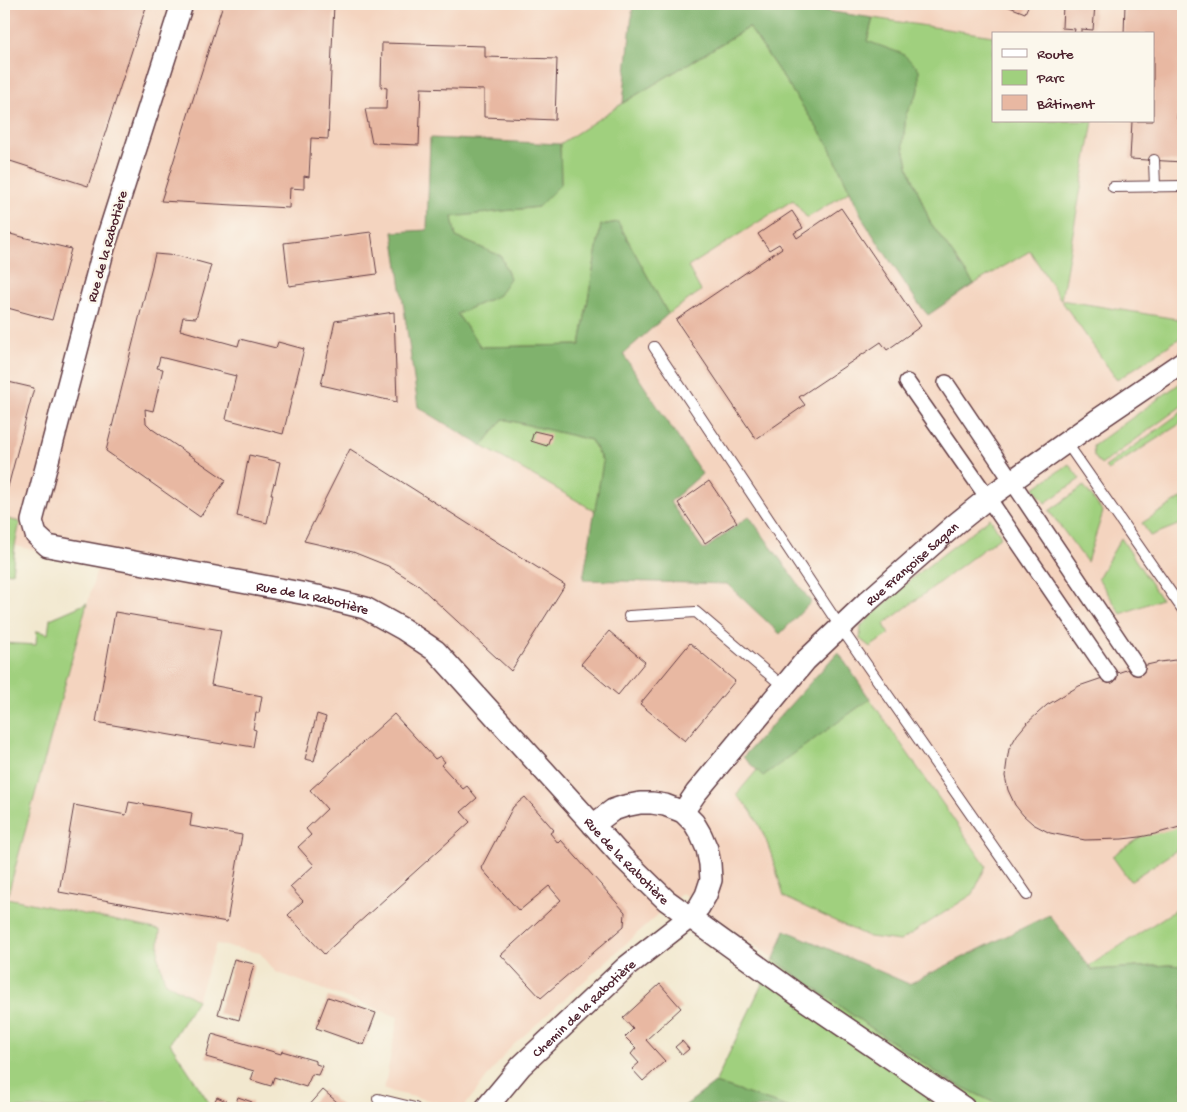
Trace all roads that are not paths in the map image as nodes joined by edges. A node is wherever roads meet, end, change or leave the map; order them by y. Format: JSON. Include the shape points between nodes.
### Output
{"nodes":[{"id":1,"x":182,"y":4,"type":"edge"},
{"id":2,"x":1154,"y":160,"type":"dead end"},
{"id":3,"x":1183,"y":186,"type":"edge"},
{"id":4,"x":1113,"y":187,"type":"dead end"},
{"id":5,"x":1155,"y":187,"type":"junction"},
{"id":6,"x":654,"y":348,"type":"dead end"},
{"id":7,"x":1183,"y":362,"type":"edge"},
{"id":8,"x":907,"y":382,"type":"dead end"},
{"id":9,"x":946,"y":383,"type":"dead end"},
{"id":10,"x":1066,"y":442,"type":"junction"},
{"id":11,"x":1012,"y":481,"type":"junction"},
{"id":12,"x":988,"y":498,"type":"junction"},
{"id":13,"x":1183,"y":610,"type":"edge"},
{"id":14,"x":629,"y":616,"type":"dead end"},
{"id":15,"x":841,"y":628,"type":"junction"},
{"id":16,"x":1137,"y":667,"type":"dead end"},
{"id":17,"x":1109,"y":675,"type":"dead end"},
{"id":18,"x":784,"y":687,"type":"junction"},
{"id":19,"x":684,"y":812,"type":"junction"},
{"id":20,"x":593,"y":825,"type":"junction"},
{"id":21,"x":1027,"y":895,"type":"dead end"},
{"id":22,"x":690,"y":917,"type":"junction"},
{"id":23,"x":378,"y":1099,"type":"dead end"},
{"id":24,"x":415,"y":1108,"type":"edge"},
{"id":25,"x":486,"y":1108,"type":"edge"},
{"id":26,"x":964,"y":1108,"type":"edge"}],
"edges":[{"from":1,"to":20,"type":"street","name":"Rue de la Rabotière","via":[[104,248],[32,521],[36,535],[48,546],[317,596],[365,608],[436,652]]},
{"from":2,"to":5,"type":"lane"},
{"from":3,"to":5,"type":"lane"},
{"from":4,"to":5,"type":"lane"},
{"from":6,"to":15,"type":"lane"},
{"from":7,"to":10,"type":"street","name":"Rue Françoise Sagan"},
{"from":8,"to":12,"type":"street"},
{"from":9,"to":11,"type":"street"},
{"from":10,"to":11,"type":"street","name":"Rue Françoise Sagan"},
{"from":10,"to":13,"type":"lane"},
{"from":11,"to":12,"type":"street","name":"Rue Françoise Sagan"},
{"from":11,"to":16,"type":"street"},
{"from":12,"to":15,"type":"street","name":"Rue Françoise Sagan"},
{"from":12,"to":17,"type":"street"},
{"from":14,"to":18,"type":"lane","via":[[696,612]]},
{"from":15,"to":18,"type":"street","name":"Rue Françoise Sagan","via":[[805,661]]},
{"from":15,"to":21,"type":"lane"},
{"from":18,"to":19,"type":"street","name":"Rue Françoise Sagan"},
{"from":19,"to":20,"type":"street","via":[[652,802],[640,803],[613,810]]},
{"from":19,"to":22,"type":"street","name":"Chemin de la Rabotière","via":[[694,823],[707,849],[711,880],[706,895]]},
{"from":20,"to":22,"type":"street","name":"Rue de la Rabotière","via":[[666,900]]},
{"from":22,"to":25,"type":"street","name":"Chemin de la Rabotière","via":[[626,967],[521,1066]]},
{"from":22,"to":26,"type":"street","name":"Rue de la Rabotière"},
{"from":23,"to":24,"type":"lane"}]}
